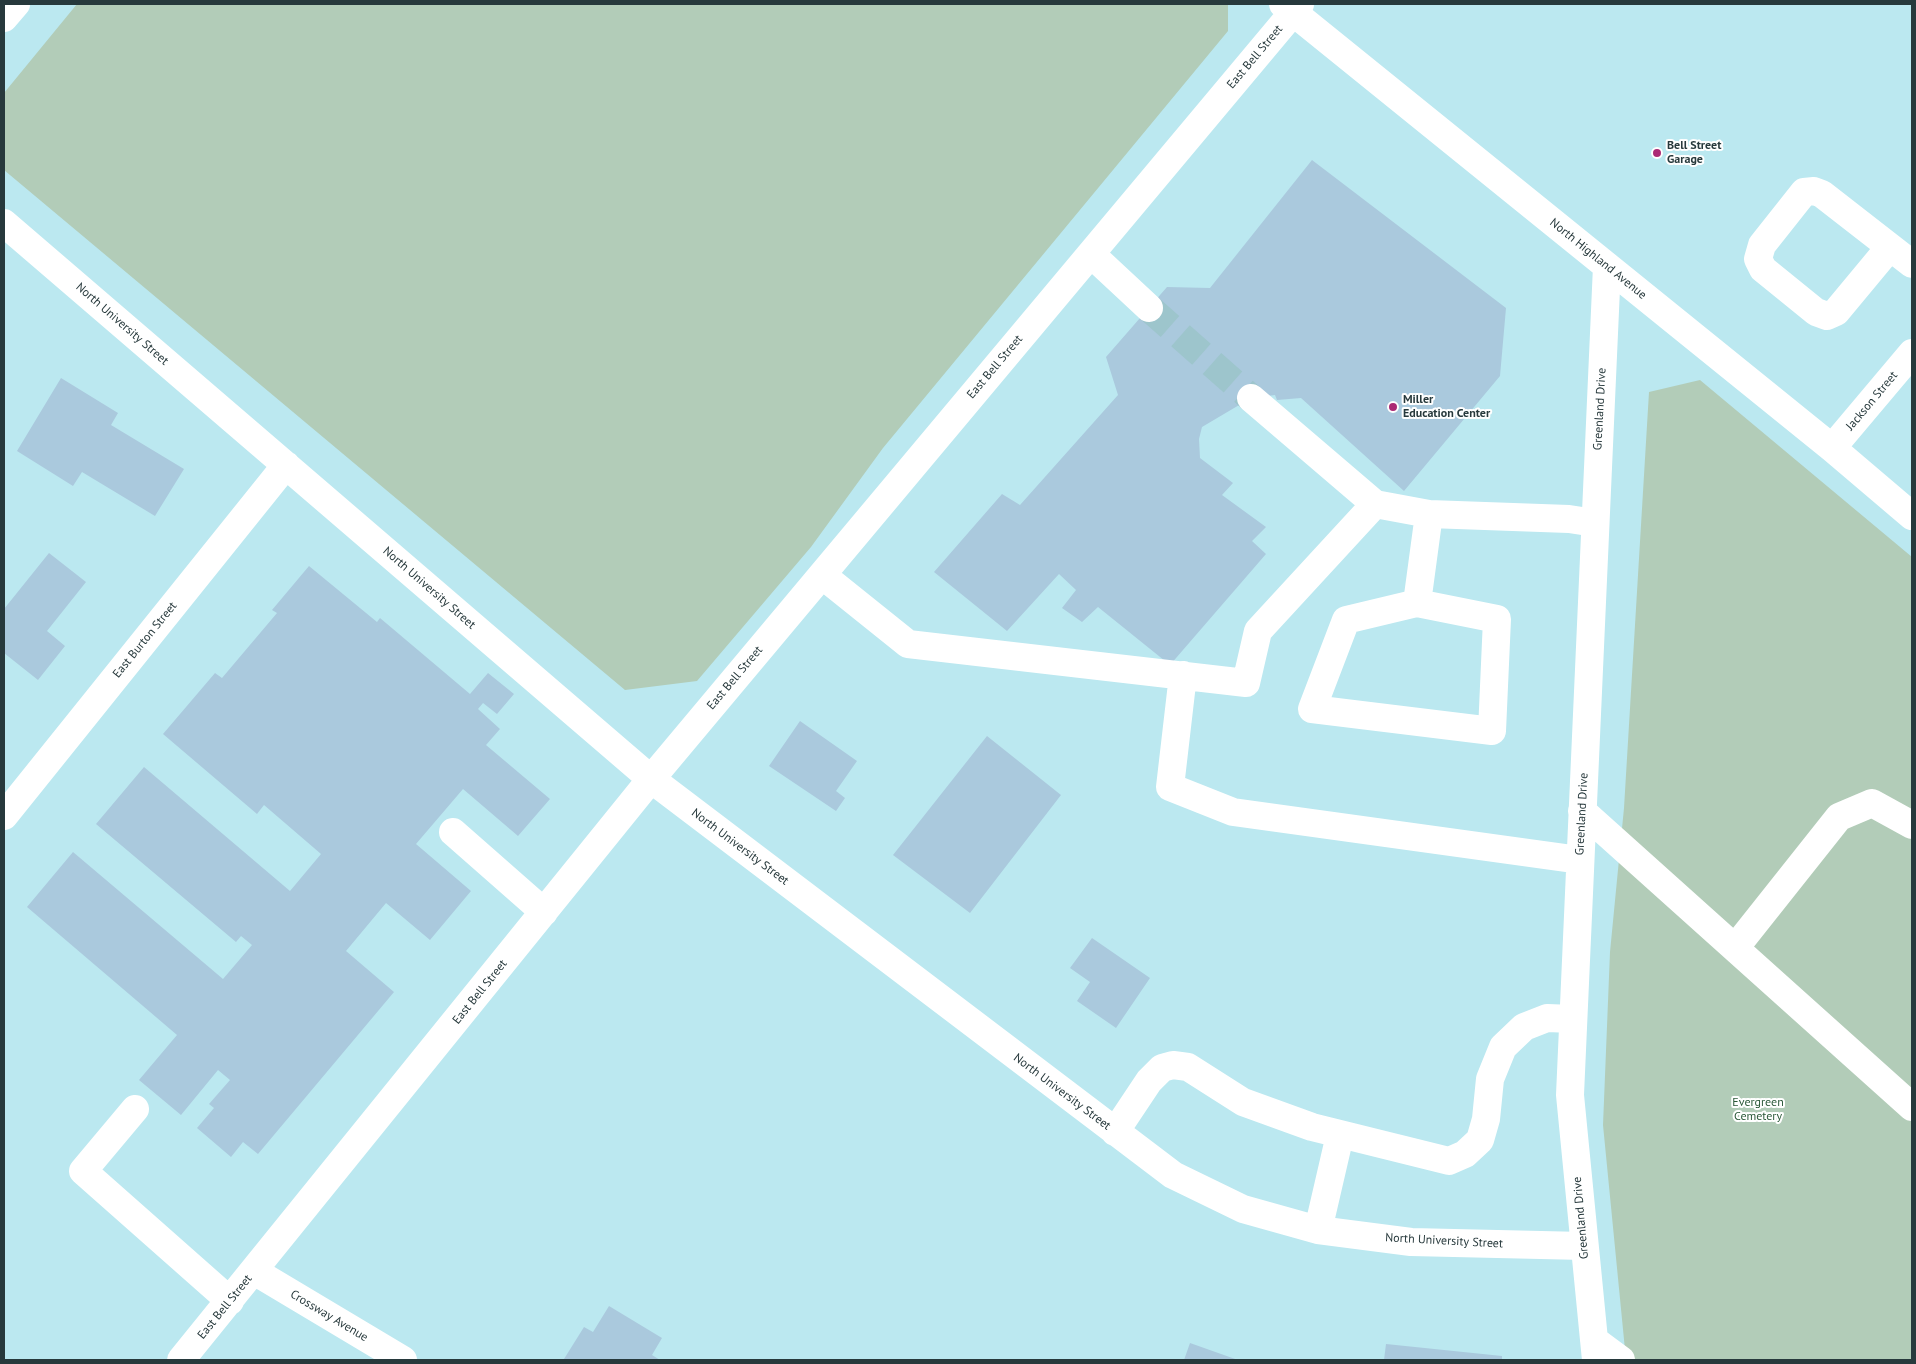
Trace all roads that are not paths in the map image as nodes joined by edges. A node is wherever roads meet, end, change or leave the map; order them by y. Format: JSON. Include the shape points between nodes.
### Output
{"nodes":[{"id":1,"x":16,"y":4,"type":"edge"},
{"id":2,"x":1292,"y":7,"type":"edge"},
{"id":3,"x":4,"y":18,"type":"edge"},
{"id":4,"x":4,"y":223,"type":"edge"},
{"id":5,"x":1890,"y":247,"type":"junction"},
{"id":6,"x":1091,"y":254,"type":"junction"},
{"id":7,"x":1912,"y":264,"type":"edge"},
{"id":8,"x":1607,"y":266,"type":"junction"},
{"id":9,"x":1149,"y":308,"type":"tunnel mouth"},
{"id":10,"x":1912,"y":353,"type":"edge"},
{"id":11,"x":1251,"y":398,"type":"tunnel mouth"},
{"id":12,"x":1832,"y":448,"type":"junction"},
{"id":13,"x":286,"y":465,"type":"junction"},
{"id":14,"x":1375,"y":504,"type":"junction"},
{"id":15,"x":1429,"y":514,"type":"junction"},
{"id":16,"x":1912,"y":516,"type":"edge"},
{"id":17,"x":1595,"y":523,"type":"junction"},
{"id":18,"x":822,"y":574,"type":"junction"},
{"id":19,"x":1418,"y":603,"type":"junction"},
{"id":20,"x":1182,"y":675,"type":"junction"},
{"id":21,"x":651,"y":779,"type":"junction"},
{"id":22,"x":1582,"y":812,"type":"junction"},
{"id":23,"x":4,"y":816,"type":"edge"},
{"id":24,"x":1912,"y":825,"type":"edge"},
{"id":25,"x":453,"y":832,"type":"dead end"},
{"id":26,"x":1580,"y":860,"type":"junction"},
{"id":27,"x":544,"y":912,"type":"junction"},
{"id":28,"x":1735,"y":948,"type":"junction"},
{"id":29,"x":1573,"y":1019,"type":"junction"},
{"id":30,"x":1912,"y":1107,"type":"edge"},
{"id":31,"x":134,"y":1109,"type":"dead end"},
{"id":32,"x":1114,"y":1132,"type":"junction"},
{"id":33,"x":1340,"y":1135,"type":"junction"},
{"id":34,"x":1318,"y":1230,"type":"junction"},
{"id":35,"x":1584,"y":1246,"type":"junction"},
{"id":36,"x":254,"y":1272,"type":"junction"},
{"id":37,"x":230,"y":1301,"type":"junction"},
{"id":38,"x":1595,"y":1350,"type":"edge"},
{"id":39,"x":181,"y":1360,"type":"edge"},
{"id":40,"x":403,"y":1360,"type":"edge"},
{"id":41,"x":1621,"y":1360,"type":"edge"}],
"edges":[{"from":1,"to":3,"type":"street"},
{"from":2,"to":6,"type":"street","name":"East Bell Street"},
{"from":2,"to":8,"type":"street","name":"North Highland Avenue"},
{"from":4,"to":13,"type":"street","name":"North University Street"},
{"from":5,"to":5,"type":"street","via":[[1814,191],[1804,192],[1762,245],[1758,258],[1762,269],[1816,312],[1827,316],[1836,312]]},
{"from":5,"to":7,"type":"street"},
{"from":6,"to":9,"type":"street"},
{"from":6,"to":18,"type":"street","name":"East Bell Street"},
{"from":8,"to":12,"type":"street","name":"North Highland Avenue"},
{"from":8,"to":17,"type":"street","name":"Greenland Drive"},
{"from":10,"to":12,"type":"street","name":"Jackson Street"},
{"from":11,"to":14,"type":"street"},
{"from":12,"to":16,"type":"street","name":"North Highland Avenue"},
{"from":13,"to":21,"type":"street","name":"North University Street"},
{"from":13,"to":23,"type":"street","name":"East Burton Street"},
{"from":14,"to":15,"type":"street"},
{"from":14,"to":20,"type":"street","via":[[1258,631],[1246,683]]},
{"from":15,"to":17,"type":"street","via":[[1569,519]]},
{"from":15,"to":19,"type":"street"},
{"from":17,"to":22,"type":"street","name":"Greenland Drive"},
{"from":18,"to":20,"type":"street","via":[[908,644]]},
{"from":18,"to":21,"type":"street","name":"East Bell Street"},
{"from":19,"to":19,"type":"street","via":[[1346,620],[1312,709],[1492,731],[1497,619]]},
{"from":20,"to":26,"type":"street","via":[[1170,787],[1233,812]]},
{"from":21,"to":27,"type":"street","name":"East Bell Street"},
{"from":21,"to":32,"type":"street","name":"North University Street"},
{"from":22,"to":26,"type":"street","name":"Greenland Drive"},
{"from":22,"to":28,"type":"street"},
{"from":24,"to":28,"type":"street","via":[[1872,803],[1839,817]]},
{"from":25,"to":27,"type":"street"},
{"from":26,"to":29,"type":"street","name":"Greenland Drive"},
{"from":27,"to":36,"type":"street","name":"East Bell Street"},
{"from":28,"to":30,"type":"street"},
{"from":29,"to":33,"type":"street","via":[[1547,1018],[1524,1027],[1502,1047],[1490,1079],[1486,1119],[1480,1140],[1465,1154],[1449,1161]]},
{"from":29,"to":35,"type":"street","name":"Greenland Drive","via":[[1570,1095]]},
{"from":31,"to":37,"type":"street","via":[[84,1171]]},
{"from":32,"to":33,"type":"street","via":[[1149,1081],[1162,1068],[1173,1065],[1188,1067],[1243,1102]]},
{"from":32,"to":34,"type":"street","name":"North University Street","via":[[1173,1174],[1199,1187],[1243,1208]]},
{"from":33,"to":34,"type":"street"},
{"from":34,"to":35,"type":"street","name":"North University Street","via":[[1411,1242]]},
{"from":35,"to":38,"type":"street","name":"Greenland Drive"},
{"from":36,"to":37,"type":"street","name":"East Bell Street"},
{"from":36,"to":40,"type":"street","name":"Crossway Avenue"},
{"from":37,"to":39,"type":"street","name":"East Bell Street"},
{"from":38,"to":41,"type":"street"}]}
